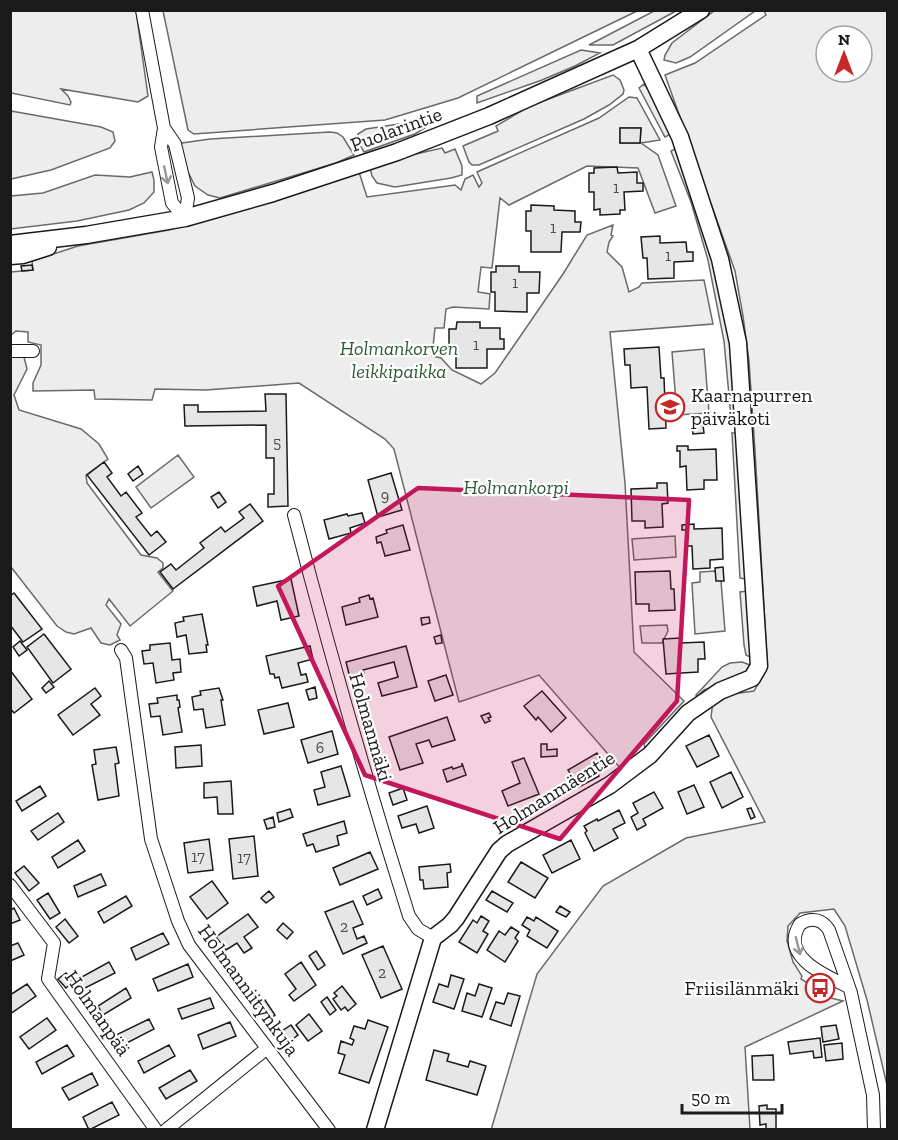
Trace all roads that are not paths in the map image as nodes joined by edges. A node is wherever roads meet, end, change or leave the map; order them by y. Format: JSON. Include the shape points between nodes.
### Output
{"nodes":[{"id":1,"x":142,"y":10,"type":"edge"},
{"id":2,"x":701,"y":10,"type":"edge"},
{"id":3,"x":638,"y":49,"type":"junction"},
{"id":4,"x":185,"y":218,"type":"junction"},
{"id":5,"x":86,"y":235,"type":"junction"},
{"id":6,"x":10,"y":244,"type":"edge"},
{"id":7,"x":10,"y":256,"type":"edge"},
{"id":8,"x":10,"y":351,"type":"edge"},
{"id":9,"x":33,"y":351,"type":"dead end"},
{"id":10,"x":294,"y":515,"type":"dead end"},
{"id":11,"x":121,"y":650,"type":"dead end"},
{"id":12,"x":10,"y":885,"type":"edge"},
{"id":13,"x":434,"y":938,"type":"junction"},
{"id":14,"x":849,"y":987,"type":"junction"},
{"id":15,"x":266,"y":1049,"type":"junction"},
{"id":16,"x":156,"y":1130,"type":"edge"},
{"id":17,"x":166,"y":1130,"type":"edge"},
{"id":18,"x":329,"y":1130,"type":"edge"},
{"id":19,"x":375,"y":1130,"type":"edge"},
{"id":20,"x":874,"y":1130,"type":"edge"}],
"edges":[{"from":1,"to":4,"type":"street","via":[[164,128],[175,144],[188,198]]},
{"from":2,"to":3,"type":"street","name":"Puolarintie"},
{"from":3,"to":4,"type":"street","name":"Puolarintie","via":[[398,153]]},
{"from":3,"to":13,"type":"street","name":"Holmanmäentie","via":[[680,137],[730,301],[738,343],[759,666],[752,678],[720,691],[688,712],[650,755],[610,785],[507,844],[489,864],[450,926]]},
{"from":4,"to":5,"type":"street","name":"Puolarintie"},
{"from":5,"to":6,"type":"street","name":"Puolarintie"},
{"from":5,"to":7,"type":"street","name":"Puolarintie"},
{"from":8,"to":9,"type":"street"},
{"from":10,"to":13,"type":"street","name":"Holmanmäki","via":[[374,807],[410,916],[418,929]]},
{"from":11,"to":15,"type":"street","name":"Holmanniitynkuja","via":[[126,658],[151,839],[178,921],[189,945]]},
{"from":12,"to":16,"type":"street","name":"Holmanpää","via":[[54,943],[48,979]]},
{"from":13,"to":19,"type":"street","name":"Holmanmäentie"},
{"from":14,"to":14,"type":"street","one_way":true,"via":[[826,925],[812,919],[800,924],[795,939],[801,959]]},
{"from":14,"to":20,"type":"street","via":[[873,1095]]},
{"from":15,"to":17,"type":"street"},
{"from":15,"to":18,"type":"street","name":"Holmanniitynkuja"}]}
